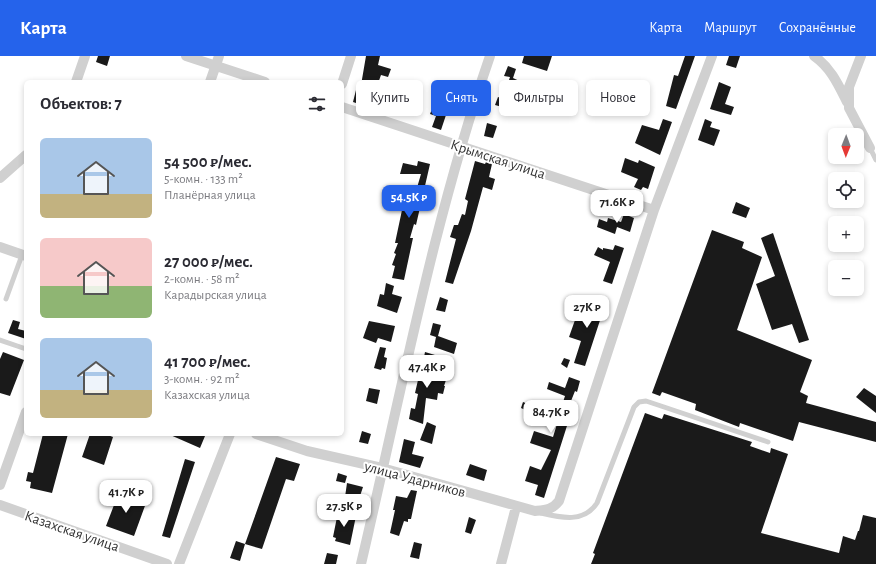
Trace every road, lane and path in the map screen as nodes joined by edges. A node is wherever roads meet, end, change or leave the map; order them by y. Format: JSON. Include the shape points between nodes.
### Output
{"nodes":[{"id":1,"x":85,"y":56,"type":"edge"},
{"id":2,"x":186,"y":56,"type":"edge"},
{"id":3,"x":351,"y":56,"type":"edge"},
{"id":4,"x":490,"y":56,"type":"edge"},
{"id":5,"x":712,"y":56,"type":"edge"},
{"id":6,"x":814,"y":56,"type":"edge"},
{"id":7,"x":861,"y":56,"type":"edge"},
{"id":8,"x":217,"y":61,"type":"edge"},
{"id":9,"x":77,"y":80,"type":"edge"},
{"id":10,"x":211,"y":80,"type":"edge"},
{"id":11,"x":260,"y":80,"type":"edge"},
{"id":12,"x":343,"y":80,"type":"edge"},
{"id":13,"x":344,"y":108,"type":"edge"},
{"id":14,"x":850,"y":108,"type":"junction"},
{"id":15,"x":461,"y":146,"type":"junction"},
{"id":16,"x":870,"y":148,"type":"joint"},
{"id":17,"x":24,"y":157,"type":"edge"},
{"id":18,"x":876,"y":160,"type":"edge"},
{"id":19,"x":0,"y":178,"type":"edge"},
{"id":20,"x":654,"y":210,"type":"junction"},
{"id":21,"x":0,"y":247,"type":"edge"},
{"id":22,"x":24,"y":255,"type":"edge"},
{"id":23,"x":6,"y":299,"type":"dead end"},
{"id":24,"x":0,"y":340,"type":"edge"},
{"id":25,"x":24,"y":348,"type":"edge"},
{"id":26,"x":24,"y":418,"type":"edge"},
{"id":27,"x":229,"y":436,"type":"edge"},
{"id":28,"x":266,"y":436,"type":"edge"},
{"id":29,"x":768,"y":442,"type":"dead end"},
{"id":30,"x":382,"y":468,"type":"junction"},
{"id":31,"x":0,"y":485,"type":"edge"},
{"id":32,"x":0,"y":505,"type":"edge"},
{"id":33,"x":516,"y":507,"type":"junction"},
{"id":34,"x":535,"y":511,"type":"junction"},
{"id":35,"x":167,"y":564,"type":"edge"},
{"id":36,"x":179,"y":564,"type":"edge"},
{"id":37,"x":361,"y":564,"type":"edge"},
{"id":38,"x":501,"y":564,"type":"edge"}],
"edges":[{"from":1,"to":9,"type":"street"},
{"from":2,"to":8,"type":"street"},
{"from":3,"to":12,"type":"street"},
{"from":4,"to":15,"type":"street"},
{"from":5,"to":20,"type":"street"},
{"from":6,"to":14,"type":"street","via":[[833,74]]},
{"from":7,"to":14,"type":"street","via":[[848,87]]},
{"from":8,"to":10,"type":"street"},
{"from":8,"to":11,"type":"street"},
{"from":13,"to":15,"type":"street","name":"Крымская улица"},
{"from":14,"to":16,"type":"street"},
{"from":15,"to":20,"type":"street","name":"Крымская улица"},
{"from":15,"to":30,"type":"street"},
{"from":16,"to":18,"type":"lane"},
{"from":17,"to":19,"type":"street"},
{"from":20,"to":34,"type":"street","name":"улица Ударников","via":[[559,501],[549,510]]},
{"from":21,"to":22,"type":"street"},
{"from":22,"to":23,"type":"lane"},
{"from":24,"to":25,"type":"lane"},
{"from":26,"to":31,"type":"street"},
{"from":27,"to":36,"type":"street"},
{"from":28,"to":30,"type":"street","name":"улица Ударников","via":[[307,451]]},
{"from":29,"to":34,"type":"lane","via":[[646,401],[639,402],[634,407],[592,510],[577,518]]},
{"from":30,"to":33,"type":"street","name":"улица Ударников"},
{"from":30,"to":37,"type":"street"},
{"from":32,"to":35,"type":"street","name":"Казахская улица"},
{"from":33,"to":34,"type":"street","name":"улица Ударников"},
{"from":33,"to":38,"type":"street"}]}
